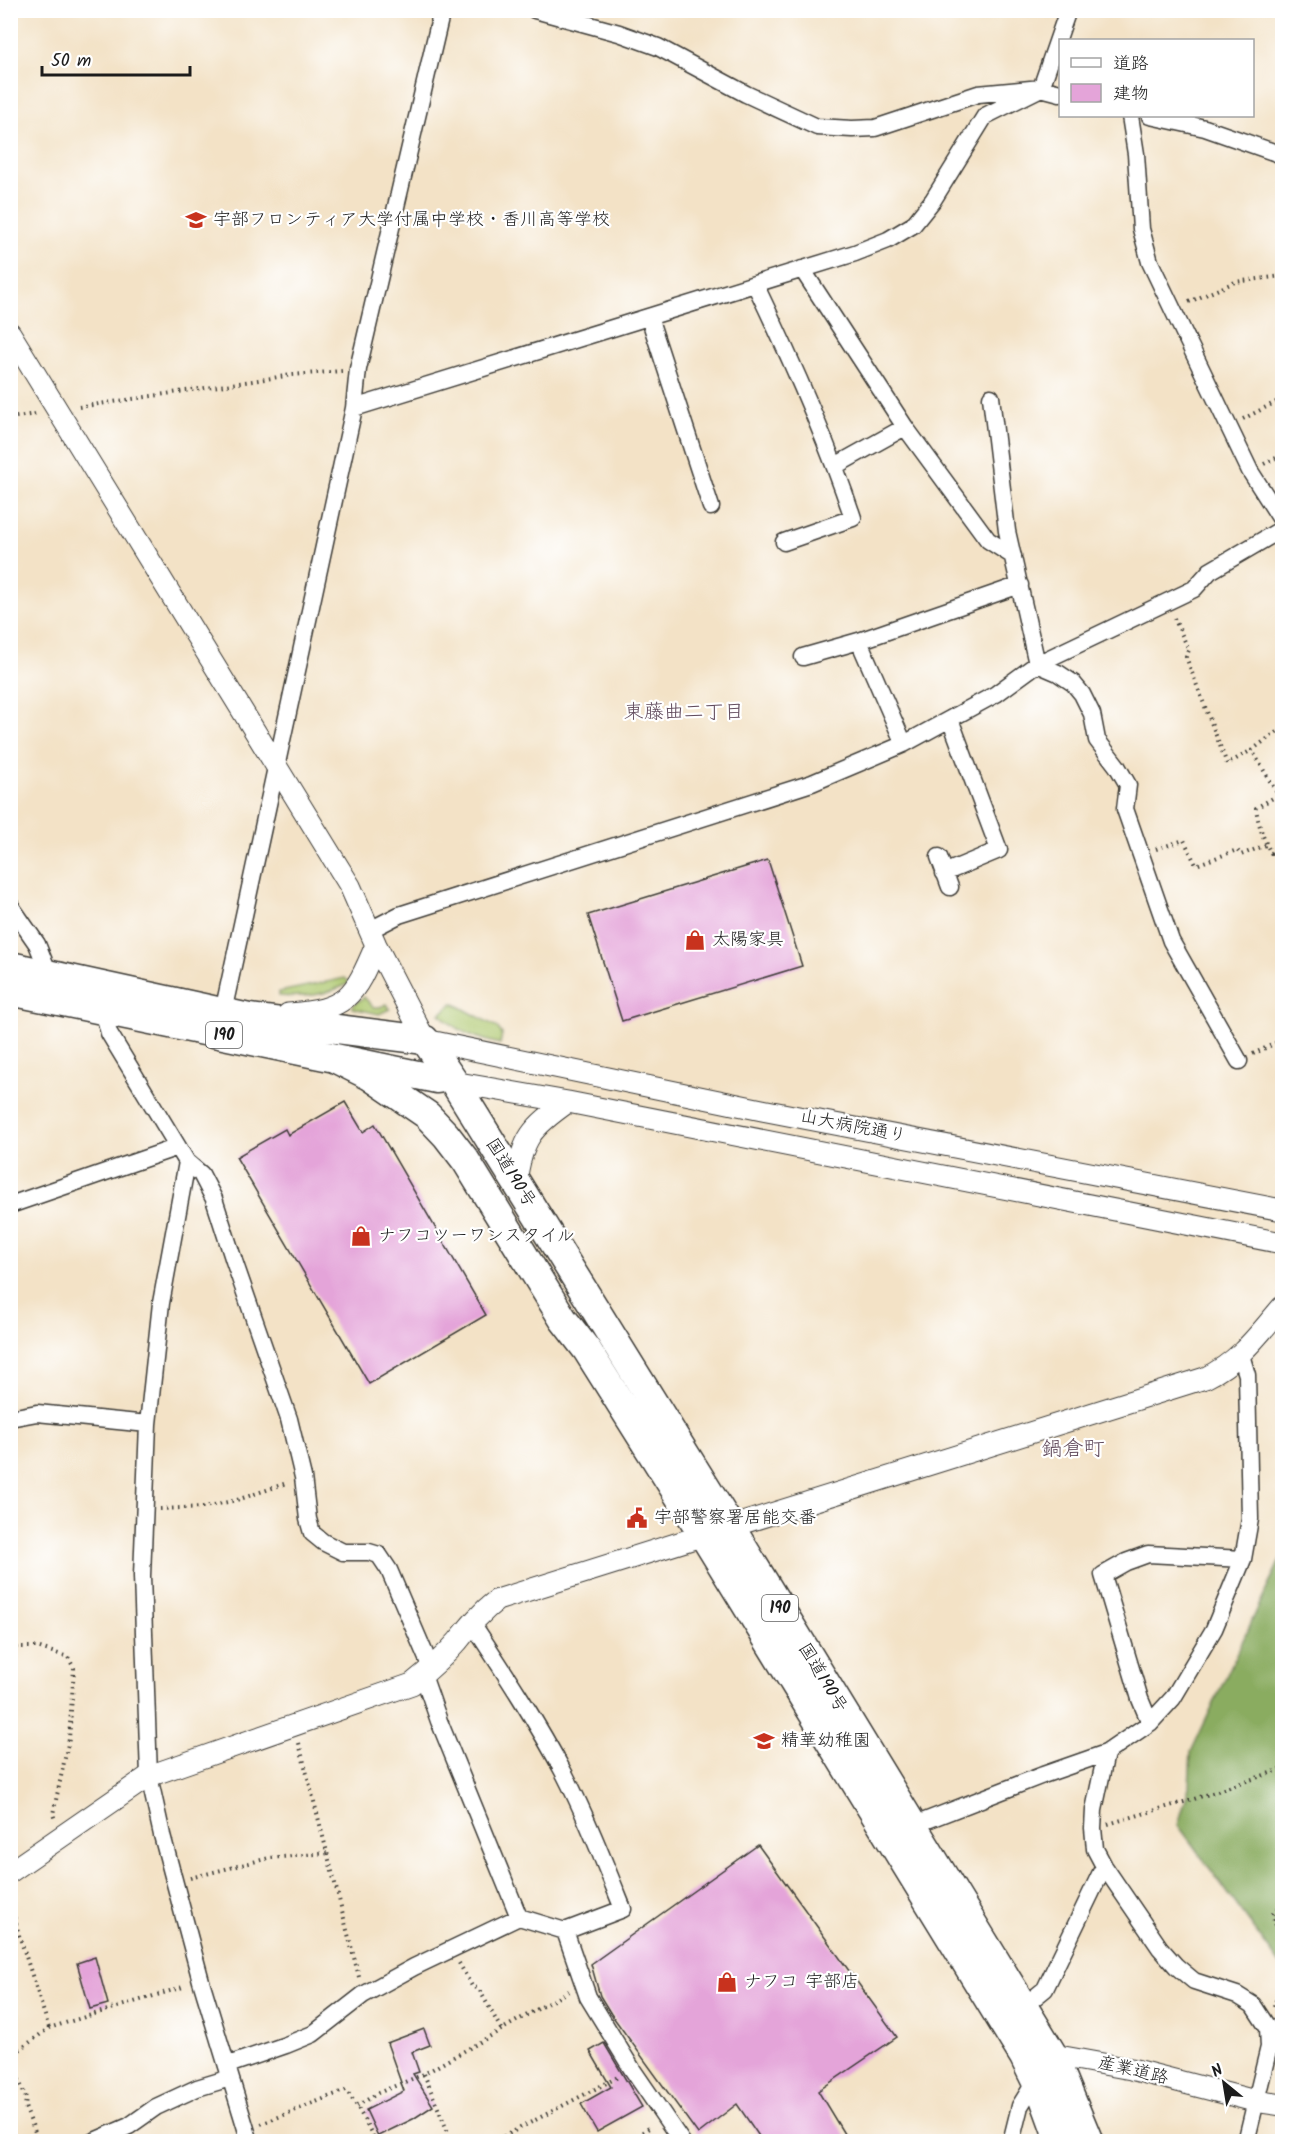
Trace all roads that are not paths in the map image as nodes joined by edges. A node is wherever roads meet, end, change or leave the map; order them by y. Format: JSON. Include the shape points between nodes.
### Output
{"nodes":[{"id":1,"x":442,"y":10,"type":"edge"},
{"id":2,"x":535,"y":10,"type":"edge"},
{"id":3,"x":1068,"y":10,"type":"edge"},
{"id":4,"x":1041,"y":88,"type":"junction"},
{"id":5,"x":1059,"y":93,"type":"edge"},
{"id":6,"x":1130,"y":117,"type":"edge"},
{"id":7,"x":1155,"y":117,"type":"edge"},
{"id":8,"x":1282,"y":155,"type":"edge"},
{"id":9,"x":802,"y":269,"type":"junction"},
{"id":10,"x":755,"y":284,"type":"junction"},
{"id":11,"x":649,"y":317,"type":"junction"},
{"id":12,"x":10,"y":333,"type":"edge"},
{"id":13,"x":991,"y":397,"type":"dead end"},
{"id":14,"x":354,"y":408,"type":"junction"},
{"id":15,"x":905,"y":427,"type":"junction"},
{"id":16,"x":836,"y":466,"type":"junction"},
{"id":17,"x":711,"y":507,"type":"dead end"},
{"id":18,"x":1282,"y":521,"type":"edge"},
{"id":19,"x":1282,"y":529,"type":"edge"},
{"id":20,"x":784,"y":542,"type":"dead end"},
{"id":21,"x":1013,"y":556,"type":"junction"},
{"id":22,"x":1020,"y":585,"type":"junction"},
{"id":23,"x":859,"y":641,"type":"junction"},
{"id":24,"x":803,"y":657,"type":"dead end"},
{"id":25,"x":1037,"y":664,"type":"junction"},
{"id":26,"x":950,"y":719,"type":"junction"},
{"id":27,"x":904,"y":744,"type":"junction"},
{"id":28,"x":275,"y":766,"type":"junction"},
{"id":29,"x":944,"y":872,"type":"dead end"},
{"id":30,"x":10,"y":905,"type":"edge"},
{"id":31,"x":373,"y":937,"type":"junction"},
{"id":32,"x":10,"y":966,"type":"edge"},
{"id":33,"x":50,"y":976,"type":"junction"},
{"id":34,"x":10,"y":991,"type":"edge"},
{"id":35,"x":103,"y":1010,"type":"junction"},
{"id":36,"x":236,"y":1015,"type":"junction"},
{"id":37,"x":425,"y":1040,"type":"junction"},
{"id":38,"x":332,"y":1058,"type":"junction"},
{"id":39,"x":1239,"y":1061,"type":"road end"},
{"id":40,"x":445,"y":1081,"type":"junction"},
{"id":41,"x":568,"y":1102,"type":"junction"},
{"id":42,"x":178,"y":1147,"type":"junction"},
{"id":43,"x":188,"y":1162,"type":"junction"},
{"id":44,"x":516,"y":1182,"type":"junction"},
{"id":45,"x":10,"y":1205,"type":"edge"},
{"id":46,"x":1282,"y":1210,"type":"edge"},
{"id":47,"x":1282,"y":1243,"type":"edge"},
{"id":48,"x":1282,"y":1307,"type":"edge"},
{"id":49,"x":587,"y":1350,"type":"junction"},
{"id":50,"x":1242,"y":1354,"type":"junction"},
{"id":51,"x":10,"y":1418,"type":"edge"},
{"id":52,"x":148,"y":1424,"type":"junction"},
{"id":53,"x":731,"y":1528,"type":"junction"},
{"id":54,"x":704,"y":1536,"type":"junction"},
{"id":55,"x":1243,"y":1559,"type":"junction"},
{"id":56,"x":472,"y":1623,"type":"junction"},
{"id":57,"x":427,"y":1671,"type":"junction"},
{"id":58,"x":1150,"y":1723,"type":"junction"},
{"id":59,"x":1106,"y":1753,"type":"junction"},
{"id":60,"x":149,"y":1776,"type":"junction"},
{"id":61,"x":912,"y":1826,"type":"junction"},
{"id":62,"x":1104,"y":1866,"type":"junction"},
{"id":63,"x":10,"y":1872,"type":"edge"},
{"id":64,"x":519,"y":1917,"type":"junction"},
{"id":65,"x":565,"y":1931,"type":"junction"},
{"id":66,"x":1023,"y":2007,"type":"junction"},
{"id":67,"x":1053,"y":2055,"type":"junction"},
{"id":68,"x":1030,"y":2069,"type":"junction"},
{"id":69,"x":229,"y":2071,"type":"junction"},
{"id":70,"x":1255,"y":2101,"type":"junction"},
{"id":71,"x":1282,"y":2105,"type":"edge"},
{"id":72,"x":248,"y":2135,"type":"edge"},
{"id":73,"x":92,"y":2142,"type":"edge"},
{"id":74,"x":682,"y":2142,"type":"edge"},
{"id":75,"x":1011,"y":2142,"type":"edge"},
{"id":76,"x":1060,"y":2142,"type":"edge"},
{"id":77,"x":1089,"y":2142,"type":"edge"},
{"id":78,"x":1246,"y":2142,"type":"edge"}],
"edges":[{"from":1,"to":14,"type":"street","via":[[358,369]]},
{"from":2,"to":4,"type":"street","via":[[658,47],[817,127],[875,128],[978,94]]},
{"from":3,"to":4,"type":"street"},
{"from":4,"to":5,"type":"street"},
{"from":4,"to":9,"type":"street","via":[[985,116],[913,225],[888,240]]},
{"from":6,"to":18,"type":"street","via":[[1141,229],[1150,262],[1250,471]]},
{"from":7,"to":8,"type":"street","via":[[1205,128]]},
{"from":9,"to":10,"type":"street"},
{"from":9,"to":15,"type":"street"},
{"from":10,"to":11,"type":"street"},
{"from":10,"to":16,"type":"street"},
{"from":11,"to":14,"type":"street"},
{"from":11,"to":17,"type":"street"},
{"from":12,"to":28,"type":"street"},
{"from":13,"to":21,"type":"street"},
{"from":14,"to":28,"type":"street"},
{"from":15,"to":16,"type":"street"},
{"from":15,"to":21,"type":"street","via":[[988,540]]},
{"from":16,"to":20,"type":"street","via":[[853,518]]},
{"from":19,"to":25,"type":"street","via":[[1210,571],[1194,589],[1167,604]]},
{"from":21,"to":22,"type":"street"},
{"from":22,"to":23,"type":"street"},
{"from":22,"to":25,"type":"street"},
{"from":23,"to":24,"type":"street"},
{"from":23,"to":27,"type":"street"},
{"from":25,"to":26,"type":"street","via":[[996,694]]},
{"from":25,"to":39,"type":"street","via":[[1058,673],[1082,694],[1092,714],[1097,740],[1128,785],[1125,809],[1171,941]]},
{"from":26,"to":27,"type":"street"},
{"from":26,"to":29,"type":"street","via":[[999,850]]},
{"from":27,"to":31,"type":"street","via":[[812,783],[399,915]]},
{"from":28,"to":31,"type":"street","via":[[350,886]]},
{"from":28,"to":36,"type":"street"},
{"from":30,"to":33,"type":"street","via":[[37,944]]},
{"from":31,"to":36,"type":"street","via":[[362,978],[348,996],[333,1006],[316,1012]]},
{"from":31,"to":37,"type":"street"},
{"from":32,"to":33,"type":"highway","number":"190"},
{"from":33,"to":36,"type":"highway","number":"190"},
{"from":34,"to":35,"type":"highway","name":"国道190号","number":"190"},
{"from":35,"to":38,"type":"highway","name":"国道190号","number":"190"},
{"from":35,"to":42,"type":"street","via":[[109,1033]]},
{"from":36,"to":37,"type":"highway","number":"190"},
{"from":37,"to":40,"type":"highway","name":"国道190号","number":"190"},
{"from":37,"to":46,"type":"street","name":"山大病院通り","via":[[762,1110]]},
{"from":38,"to":40,"type":"highway","name":"国道190号","number":"190"},
{"from":38,"to":49,"type":"highway","name":"国道190号","number":"190","via":[[392,1089],[446,1135],[563,1319]]},
{"from":40,"to":41,"type":"street","name":"山大病院通り"},
{"from":40,"to":44,"type":"highway","name":"国道190号","number":"190"},
{"from":40,"to":49,"type":"highway","name":"国道190号","number":"190","via":[[446,1100],[574,1313]]},
{"from":41,"to":44,"type":"street","via":[[542,1120],[526,1139]]},
{"from":41,"to":47,"type":"street","name":"山大病院通り"},
{"from":42,"to":43,"type":"street"},
{"from":42,"to":45,"type":"street"},
{"from":43,"to":52,"type":"street","via":[[161,1303]]},
{"from":43,"to":57,"type":"street","via":[[201,1174],[214,1200],[289,1419],[312,1533],[343,1552],[379,1555],[389,1570]]},
{"from":44,"to":53,"type":"highway","name":"国道190号","number":"190"},
{"from":48,"to":50,"type":"street"},
{"from":49,"to":54,"type":"highway","name":"国道190号","number":"190"},
{"from":50,"to":53,"type":"street","via":[[1222,1369],[1181,1387]]},
{"from":50,"to":55,"type":"street","via":[[1247,1375],[1250,1519]]},
{"from":51,"to":52,"type":"street","via":[[37,1413]]},
{"from":52,"to":60,"type":"street","via":[[142,1576]]},
{"from":53,"to":54,"type":"street"},
{"from":53,"to":61,"type":"highway","name":"国道190号","number":"190"},
{"from":54,"to":56,"type":"street","via":[[497,1600]]},
{"from":54,"to":68,"type":"highway","name":"国道190号","number":"190"},
{"from":55,"to":58,"type":"street","via":[[1214,1629],[1173,1698]]},
{"from":55,"to":58,"type":"street","via":[[1148,1554],[1102,1575]]},
{"from":56,"to":57,"type":"street"},
{"from":56,"to":65,"type":"street","via":[[522,1698],[565,1776],[623,1909]]},
{"from":57,"to":60,"type":"street","via":[[412,1684]]},
{"from":57,"to":64,"type":"street","via":[[439,1721]]},
{"from":58,"to":59,"type":"street"},
{"from":59,"to":61,"type":"street"},
{"from":59,"to":62,"type":"street","via":[[1093,1828],[1095,1849]]},
{"from":60,"to":63,"type":"street"},
{"from":60,"to":69,"type":"street","via":[[174,1882]]},
{"from":61,"to":66,"type":"highway","name":"国道190号","number":"190"},
{"from":62,"to":66,"type":"street","via":[[1045,1989]]},
{"from":62,"to":70,"type":"street","via":[[1176,1966],[1194,1981],[1253,2004],[1269,2028],[1269,2047]]},
{"from":64,"to":65,"type":"street"},
{"from":64,"to":69,"type":"street","via":[[363,1995],[313,2034]]},
{"from":65,"to":74,"type":"street","via":[[588,1997]]},
{"from":66,"to":67,"type":"highway","name":"国道190号","number":"190"},
{"from":67,"to":68,"type":"street","name":"産業道路"},
{"from":67,"to":70,"type":"street","name":"産業道路","via":[[1131,2069]]},
{"from":67,"to":77,"type":"highway","name":"国道190号","number":"190"},
{"from":68,"to":75,"type":"street"},
{"from":68,"to":76,"type":"highway","name":"国道190号","number":"190"},
{"from":69,"to":72,"type":"street"},
{"from":69,"to":73,"type":"street"},
{"from":70,"to":71,"type":"street","name":"産業道路"},
{"from":70,"to":78,"type":"street"}]}
